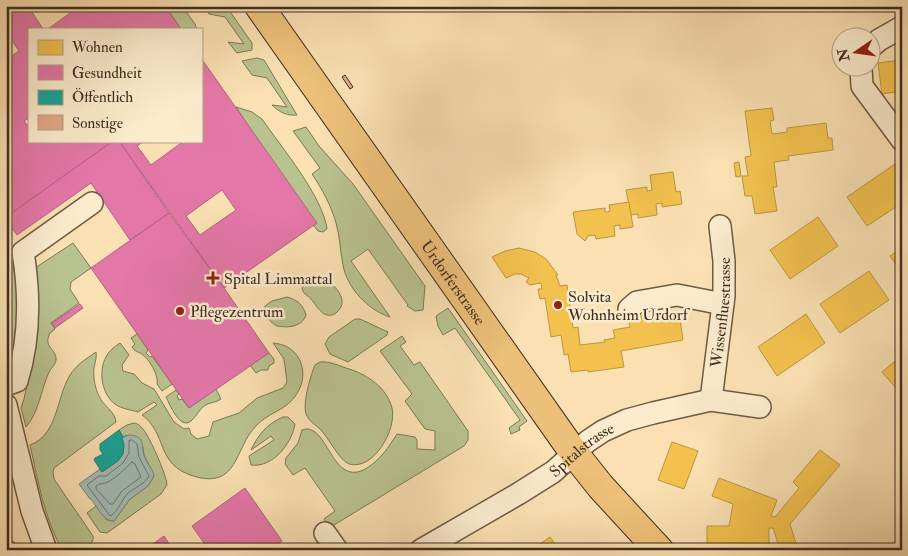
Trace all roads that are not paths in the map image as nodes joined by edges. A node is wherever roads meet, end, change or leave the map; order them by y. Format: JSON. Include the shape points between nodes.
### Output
{"nodes":[{"id":1,"x":259,"y":6,"type":"edge"},
{"id":2,"x":902,"y":27,"type":"edge"},
{"id":3,"x":880,"y":39,"type":"edge"},
{"id":4,"x":862,"y":78,"type":"edge"},
{"id":5,"x":902,"y":140,"type":"edge"},
{"id":6,"x":92,"y":203,"type":"dead end"},
{"id":7,"x":720,"y":226,"type":"dead end"},
{"id":8,"x":723,"y":304,"type":"junction"},
{"id":9,"x":629,"y":309,"type":"dead end"},
{"id":10,"x":6,"y":385,"type":"edge"},
{"id":11,"x":712,"y":400,"type":"junction"},
{"id":12,"x":6,"y":404,"type":"edge"},
{"id":13,"x":760,"y":407,"type":"dead end"},
{"id":14,"x":574,"y":453,"type":"junction"},
{"id":15,"x":46,"y":550,"type":"edge"},
{"id":16,"x":421,"y":550,"type":"edge"},
{"id":17,"x":659,"y":550,"type":"edge"}],
"edges":[{"from":1,"to":14,"type":"main road","name":"Urdorferstrasse"},
{"from":2,"to":3,"type":"street"},
{"from":4,"to":5,"type":"street","via":[[862,86]]},
{"from":6,"to":10,"type":"street","via":[[23,252],[28,327],[17,381]]},
{"from":7,"to":8,"type":"street","name":"Wissenfluestrasse","via":[[724,261]]},
{"from":8,"to":9,"type":"street","via":[[677,295],[637,302]]},
{"from":8,"to":11,"type":"street","name":"Wissenfluestrasse"},
{"from":11,"to":13,"type":"street","name":"Spitalstrasse"},
{"from":11,"to":14,"type":"street","name":"Spitalstrasse","via":[[627,420],[602,431]]},
{"from":12,"to":15,"type":"street","via":[[32,511]]},
{"from":14,"to":16,"type":"street","name":"Spitalstrasse","via":[[553,472]]},
{"from":14,"to":17,"type":"main road","name":"Urdorferstrasse","via":[[600,487]]}]}
